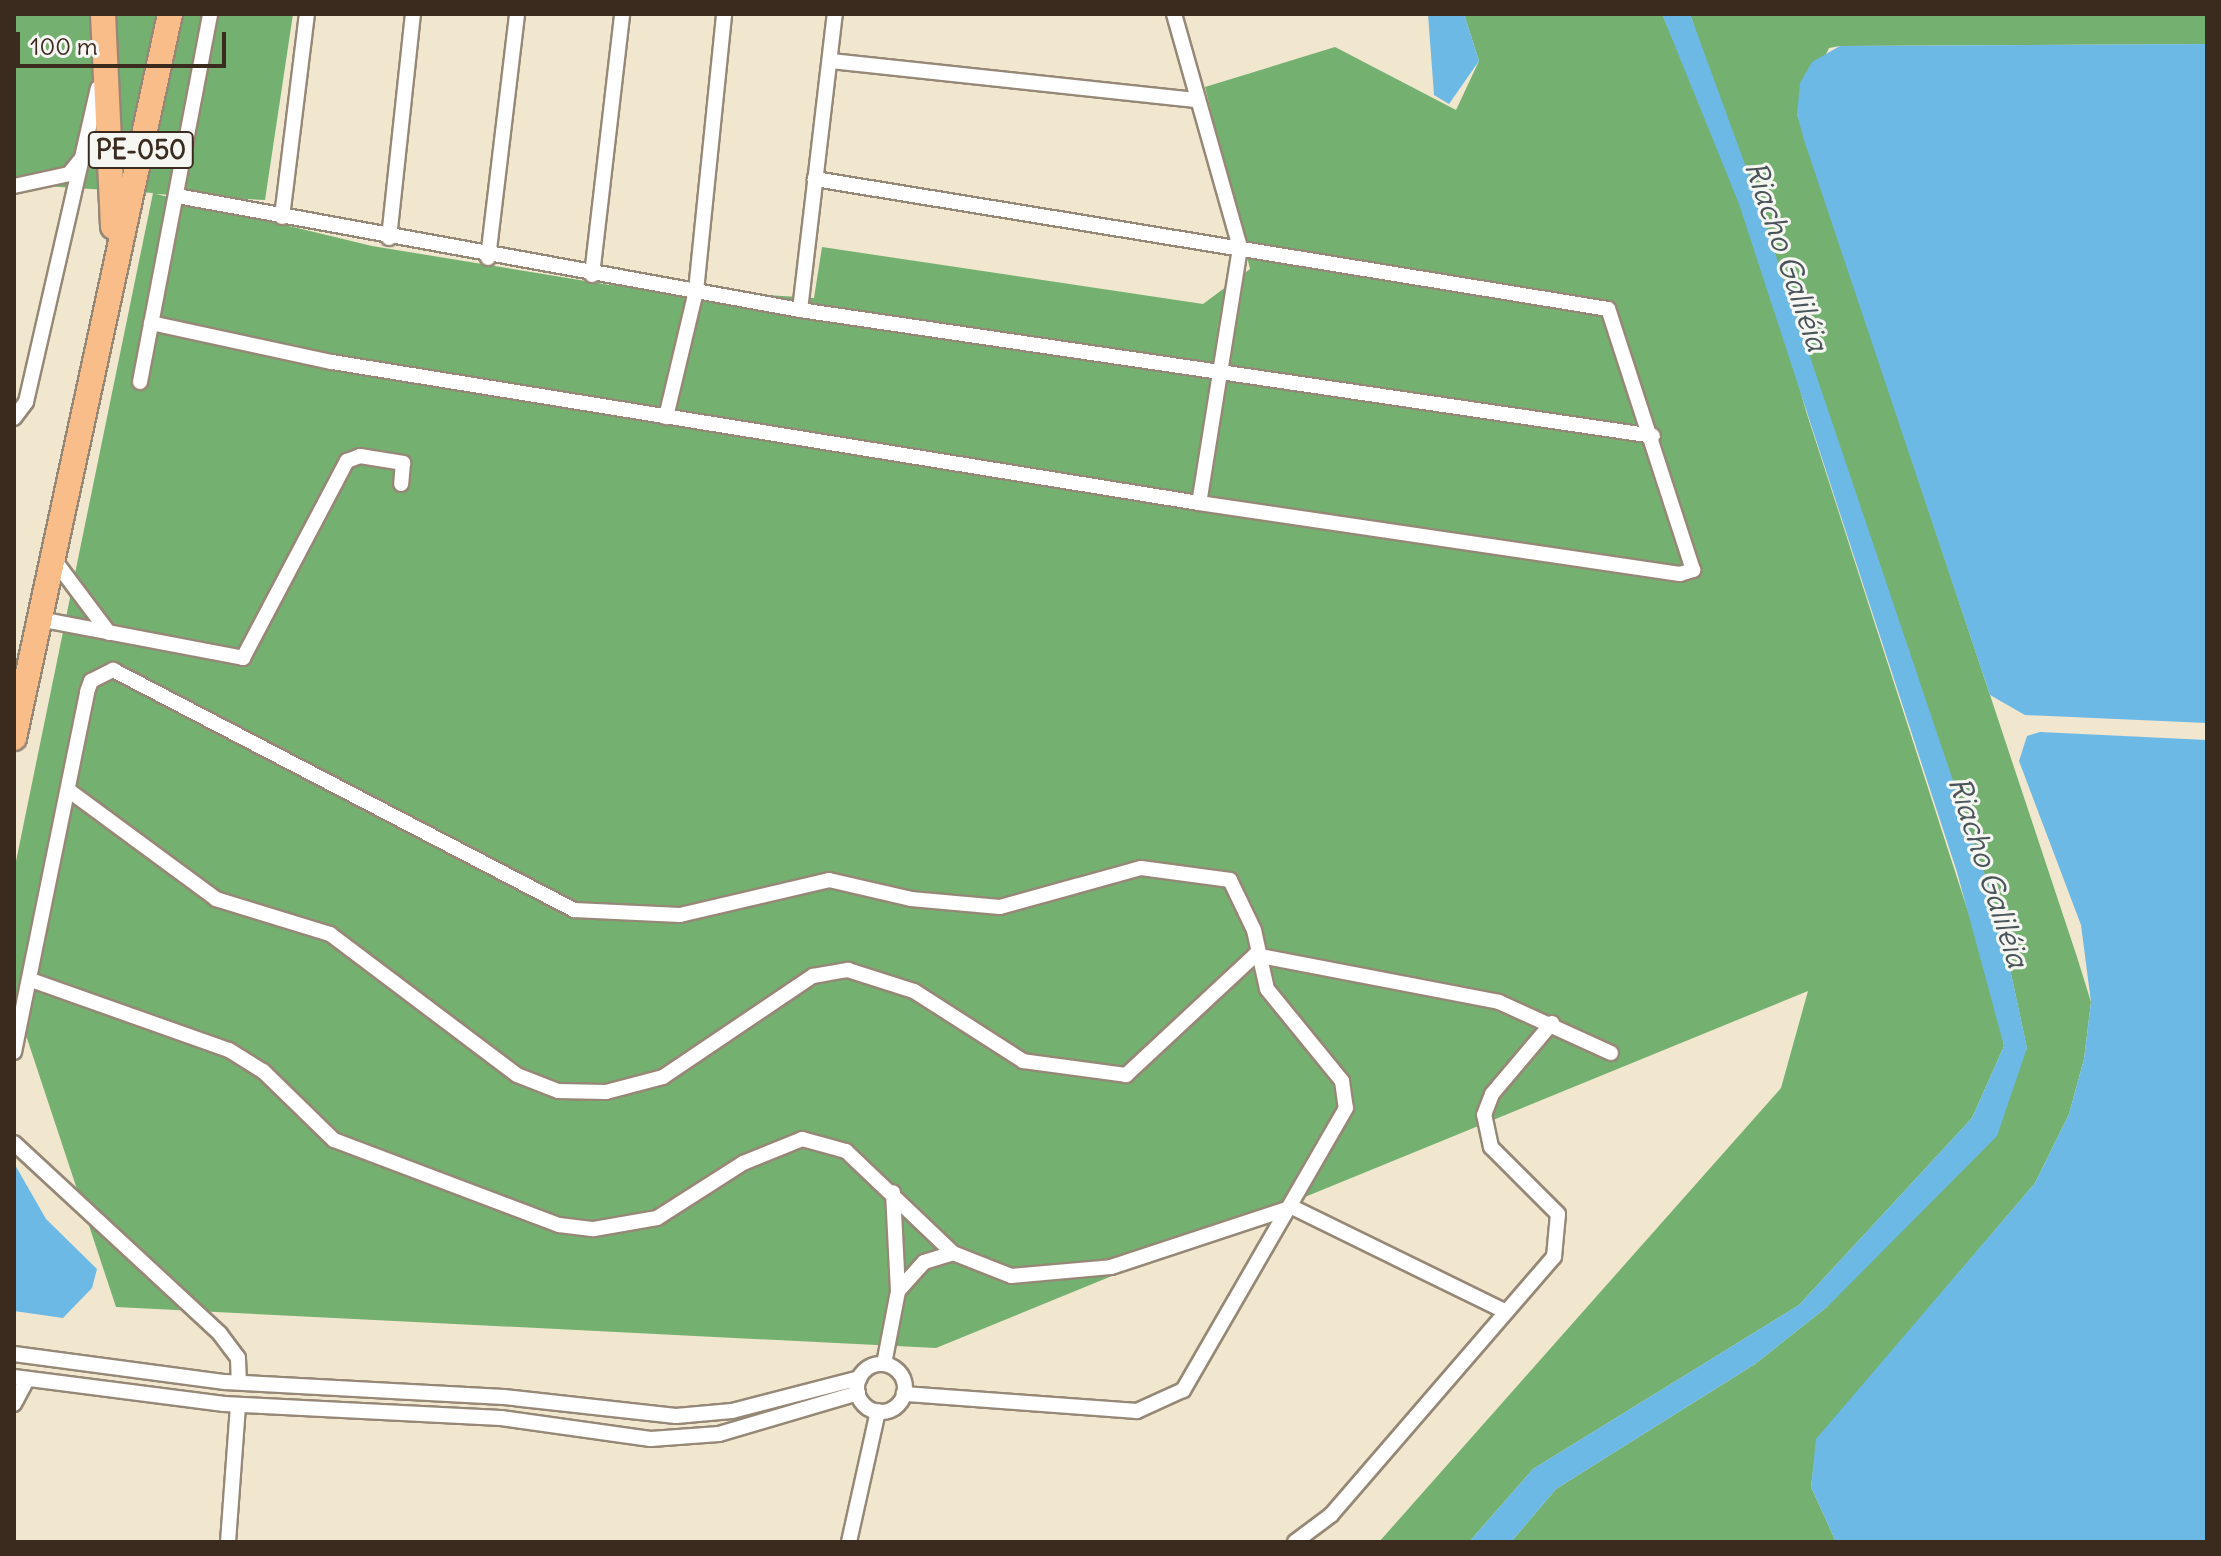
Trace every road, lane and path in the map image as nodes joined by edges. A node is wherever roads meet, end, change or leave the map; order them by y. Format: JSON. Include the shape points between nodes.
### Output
{"nodes":[{"id":1,"x":103,"y":14,"type":"edge"},
{"id":2,"x":170,"y":14,"type":"edge"},
{"id":3,"x":210,"y":14,"type":"edge"},
{"id":4,"x":307,"y":14,"type":"edge"},
{"id":5,"x":413,"y":14,"type":"edge"},
{"id":6,"x":517,"y":14,"type":"edge"},
{"id":7,"x":622,"y":14,"type":"edge"},
{"id":8,"x":724,"y":14,"type":"edge"},
{"id":9,"x":835,"y":14,"type":"edge"},
{"id":10,"x":1174,"y":14,"type":"edge"},
{"id":11,"x":106,"y":49,"type":"junction"},
{"id":12,"x":831,"y":61,"type":"junction"},
{"id":13,"x":1198,"y":100,"type":"junction"},
{"id":14,"x":86,"y":152,"type":"junction"},
{"id":15,"x":815,"y":179,"type":"junction"},
{"id":16,"x":14,"y":186,"type":"edge"},
{"id":17,"x":177,"y":196,"type":"junction"},
{"id":18,"x":282,"y":217,"type":"junction"},
{"id":19,"x":389,"y":238,"type":"junction"},
{"id":20,"x":1240,"y":248,"type":"junction"},
{"id":21,"x":488,"y":258,"type":"junction"},
{"id":22,"x":592,"y":275,"type":"junction"},
{"id":23,"x":112,"y":285,"type":"junction"},
{"id":24,"x":696,"y":291,"type":"junction"},
{"id":25,"x":800,"y":310,"type":"junction"},
{"id":26,"x":151,"y":323,"type":"junction"},
{"id":27,"x":1218,"y":375,"type":"junction"},
{"id":28,"x":140,"y":382,"type":"dead end"},
{"id":29,"x":666,"y":417,"type":"junction"},
{"id":30,"x":14,"y":418,"type":"edge"},
{"id":31,"x":1653,"y":436,"type":"junction"},
{"id":32,"x":401,"y":484,"type":"dead end"},
{"id":33,"x":1199,"y":503,"type":"junction"},
{"id":34,"x":51,"y":556,"type":"junction"},
{"id":35,"x":39,"y":619,"type":"junction"},
{"id":36,"x":109,"y":633,"type":"junction"},
{"id":37,"x":14,"y":738,"type":"edge"},
{"id":38,"x":71,"y":792,"type":"junction"},
{"id":39,"x":1255,"y":955,"type":"junction"},
{"id":40,"x":31,"y":980,"type":"junction"},
{"id":41,"x":1552,"y":1023,"type":"junction"},
{"id":42,"x":14,"y":1052,"type":"edge"},
{"id":43,"x":1611,"y":1053,"type":"dead end"},
{"id":44,"x":14,"y":1143,"type":"edge"},
{"id":45,"x":893,"y":1192,"type":"junction"},
{"id":46,"x":1292,"y":1207,"type":"junction"},
{"id":47,"x":953,"y":1253,"type":"junction"},
{"id":48,"x":898,"y":1291,"type":"junction"},
{"id":49,"x":1504,"y":1311,"type":"junction"},
{"id":50,"x":14,"y":1354,"type":"edge"},
{"id":51,"x":884,"y":1364,"type":"junction"},
{"id":52,"x":20,"y":1378,"type":"edge"},
{"id":53,"x":860,"y":1378,"type":"junction"},
{"id":54,"x":239,"y":1382,"type":"junction"},
{"id":55,"x":858,"y":1393,"type":"junction"},
{"id":56,"x":904,"y":1394,"type":"junction"},
{"id":57,"x":14,"y":1404,"type":"edge"},
{"id":58,"x":238,"y":1405,"type":"junction"},
{"id":59,"x":878,"y":1411,"type":"junction"},
{"id":60,"x":228,"y":1542,"type":"edge"},
{"id":61,"x":849,"y":1542,"type":"edge"},
{"id":62,"x":1295,"y":1542,"type":"edge"}],
"edges":[{"from":1,"to":11,"type":"main road","number":"PE-050"},
{"from":2,"to":23,"type":"main road","number":"PE-050"},
{"from":3,"to":17,"type":"street"},
{"from":4,"to":18,"type":"street"},
{"from":5,"to":19,"type":"street"},
{"from":6,"to":21,"type":"street"},
{"from":7,"to":22,"type":"street"},
{"from":8,"to":24,"type":"street"},
{"from":9,"to":12,"type":"street"},
{"from":10,"to":13,"type":"street"},
{"from":11,"to":14,"type":"street"},
{"from":11,"to":23,"type":"main road","number":"PE-050"},
{"from":12,"to":13,"type":"street"},
{"from":12,"to":15,"type":"street"},
{"from":13,"to":20,"type":"street"},
{"from":14,"to":16,"type":"street","via":[[69,174]]},
{"from":14,"to":30,"type":"street","via":[[26,402]]},
{"from":15,"to":20,"type":"street"},
{"from":15,"to":25,"type":"street"},
{"from":17,"to":18,"type":"street"},
{"from":17,"to":26,"type":"street"},
{"from":18,"to":19,"type":"street"},
{"from":19,"to":21,"type":"street"},
{"from":20,"to":27,"type":"street"},
{"from":20,"to":31,"type":"street","via":[[1608,309]]},
{"from":21,"to":22,"type":"street"},
{"from":22,"to":24,"type":"street"},
{"from":23,"to":34,"type":"main road","number":"PE-050"},
{"from":24,"to":25,"type":"street"},
{"from":24,"to":29,"type":"street"},
{"from":25,"to":27,"type":"street"},
{"from":26,"to":28,"type":"street"},
{"from":26,"to":29,"type":"street"},
{"from":27,"to":31,"type":"street"},
{"from":27,"to":33,"type":"street"},
{"from":29,"to":33,"type":"street"},
{"from":31,"to":33,"type":"street","via":[[1693,551],[1688,574]]},
{"from":32,"to":36,"type":"street","via":[[403,463],[347,461],[250,654],[226,658]]},
{"from":34,"to":35,"type":"main road","number":"PE-050"},
{"from":34,"to":36,"type":"street"},
{"from":35,"to":36,"type":"street"},
{"from":35,"to":37,"type":"main road","number":"PE-050"},
{"from":38,"to":39,"type":"street","via":[[216,899],[330,934],[517,1075],[558,1091],[606,1092],[663,1077],[813,976],[848,970],[914,991],[1023,1061],[1126,1075]]},
{"from":38,"to":39,"type":"street","via":[[87,692],[91,681],[113,670],[574,910],[680,915],[829,880],[911,899],[1000,907],[1141,868],[1193,870],[1230,880],[1254,930]]},
{"from":38,"to":40,"type":"street"},
{"from":39,"to":41,"type":"street","via":[[1480,997]]},
{"from":39,"to":46,"type":"street","via":[[1271,996],[1347,1090],[1332,1139]]},
{"from":40,"to":42,"type":"street"},
{"from":40,"to":45,"type":"street","via":[[229,1050],[263,1071],[334,1140],[559,1225],[594,1229],[657,1218],[743,1163],[802,1139],[846,1151]]},
{"from":41,"to":43,"type":"street"},
{"from":41,"to":49,"type":"street","via":[[1492,1094],[1484,1115],[1491,1147],[1558,1214],[1562,1233],[1540,1276]]},
{"from":44,"to":54,"type":"street","via":[[220,1334],[238,1358]]},
{"from":45,"to":47,"type":"street"},
{"from":45,"to":48,"type":"street"},
{"from":46,"to":47,"type":"street","via":[[1166,1252],[1072,1274],[1011,1276]]},
{"from":46,"to":49,"type":"street"},
{"from":46,"to":56,"type":"street","via":[[1183,1390],[1164,1403],[1137,1411]]},
{"from":47,"to":48,"type":"street","via":[[924,1262]]},
{"from":48,"to":51,"type":"street"},
{"from":49,"to":62,"type":"street","via":[[1331,1515]]},
{"from":50,"to":54,"type":"street"},
{"from":51,"to":53,"type":"street"},
{"from":51,"to":56,"type":"street","via":[[901,1375]]},
{"from":52,"to":57,"type":"street"},
{"from":52,"to":58,"type":"street"},
{"from":53,"to":54,"type":"street","via":[[732,1411],[676,1416]]},
{"from":53,"to":55,"type":"street"},
{"from":54,"to":58,"type":"street"},
{"from":54,"to":58,"type":"street"},
{"from":55,"to":58,"type":"street","via":[[687,1439],[501,1418]]},
{"from":55,"to":59,"type":"street"},
{"from":56,"to":59,"type":"street"},
{"from":58,"to":60,"type":"street"},
{"from":59,"to":61,"type":"street"}]}
